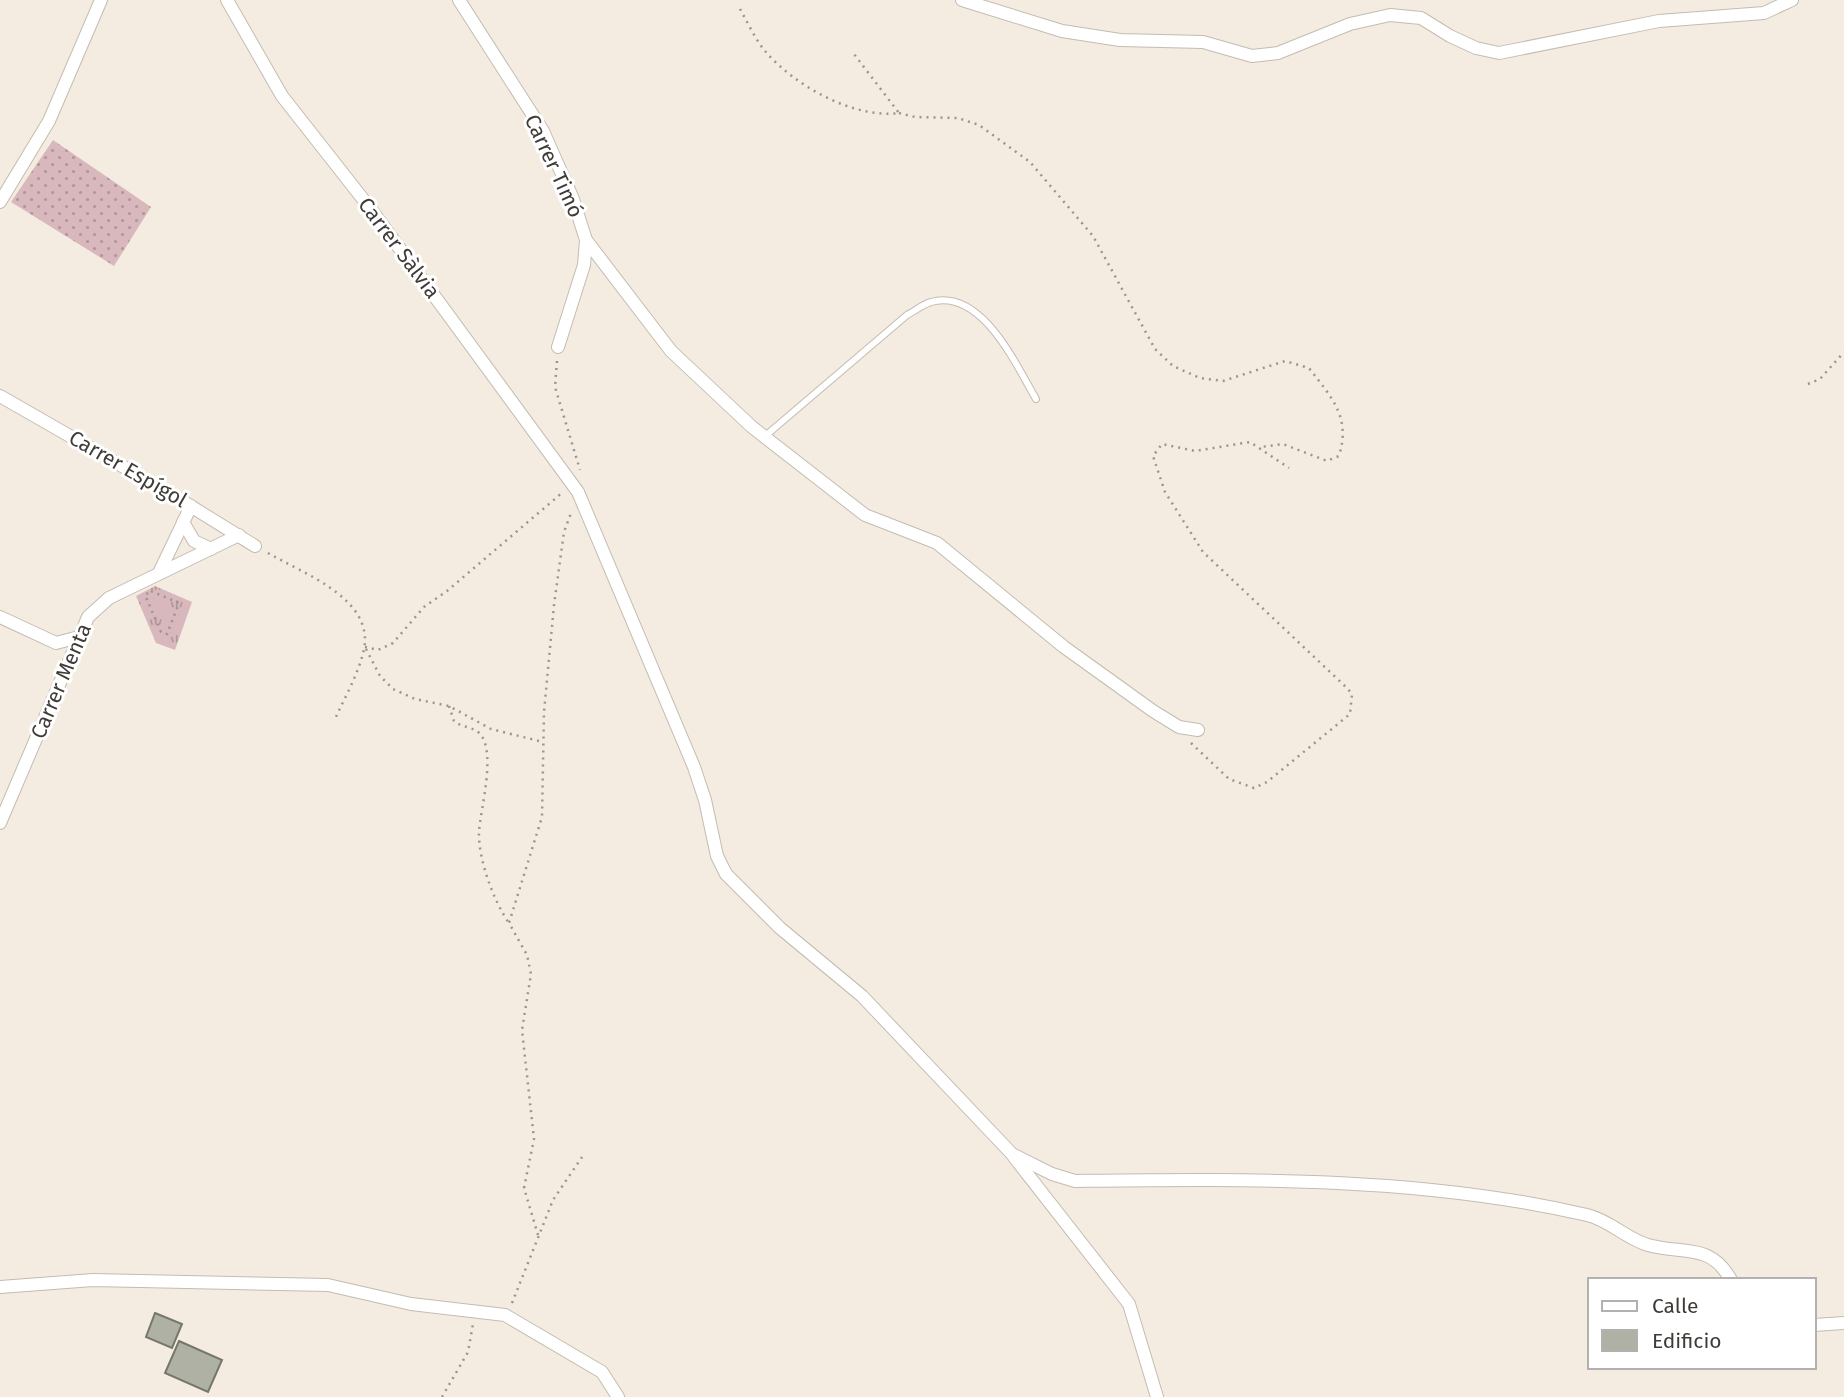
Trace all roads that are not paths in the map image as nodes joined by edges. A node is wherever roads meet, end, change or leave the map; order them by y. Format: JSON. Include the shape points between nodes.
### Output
{"nodes":[{"id":1,"x":101,"y":0,"type":"edge"},
{"id":2,"x":227,"y":0,"type":"edge"},
{"id":3,"x":459,"y":0,"type":"edge"},
{"id":4,"x":962,"y":0,"type":"edge"},
{"id":5,"x":1792,"y":0,"type":"edge"},
{"id":6,"x":0,"y":202,"type":"edge"},
{"id":7,"x":586,"y":240,"type":"junction"},
{"id":8,"x":558,"y":347,"type":"road end"},
{"id":9,"x":0,"y":396,"type":"edge"},
{"id":10,"x":1035,"y":399,"type":"dead end"},
{"id":11,"x":764,"y":437,"type":"junction"},
{"id":12,"x":191,"y":506,"type":"junction"},
{"id":13,"x":183,"y":522,"type":"junction"},
{"id":14,"x":239,"y":535,"type":"junction"},
{"id":15,"x":255,"y":546,"type":"road end"},
{"id":16,"x":211,"y":549,"type":"junction"},
{"id":17,"x":159,"y":573,"type":"junction"},
{"id":18,"x":0,"y":617,"type":"edge"},
{"id":19,"x":79,"y":637,"type":"junction"},
{"id":20,"x":56,"y":643,"type":"junction"},
{"id":21,"x":64,"y":672,"type":"junction"},
{"id":22,"x":1198,"y":730,"type":"dead end"},
{"id":23,"x":0,"y":823,"type":"edge"},
{"id":24,"x":1012,"y":1154,"type":"junction"},
{"id":25,"x":1730,"y":1278,"type":"edge"},
{"id":26,"x":0,"y":1287,"type":"edge"},
{"id":27,"x":1844,"y":1323,"type":"edge"},
{"id":28,"x":1816,"y":1325,"type":"edge"},
{"id":29,"x":618,"y":1397,"type":"edge"},
{"id":30,"x":1157,"y":1397,"type":"edge"}],
"edges":[{"from":1,"to":6,"type":"street","via":[[49,121]]},
{"from":2,"to":24,"type":"street","name":"Carrer Sàlvia","via":[[282,96],[576,490],[694,766],[717,856],[726,874],[780,928],[862,996]]},
{"from":3,"to":7,"type":"street","name":"Carrer Timó","via":[[543,131]]},
{"from":4,"to":5,"type":"street","via":[[1062,31],[1120,40],[1203,42],[1252,56],[1278,54],[1350,24],[1390,15],[1421,18],[1458,40],[1499,53],[1659,22],[1764,13]]},
{"from":7,"to":8,"type":"street","name":"Carrer Timó","via":[[584,265]]},
{"from":7,"to":11,"type":"street","via":[[671,351]]},
{"from":9,"to":12,"type":"street","name":"Carrer Espígol"},
{"from":10,"to":11,"type":"lane","via":[[994,328],[973,311],[932,302],[907,315]]},
{"from":11,"to":22,"type":"street","via":[[865,515],[937,543],[1064,647],[1179,727]]},
{"from":12,"to":13,"type":"street"},
{"from":12,"to":14,"type":"street","name":"Carrer Espígol"},
{"from":13,"to":16,"type":"street","via":[[194,541]]},
{"from":13,"to":17,"type":"street"},
{"from":14,"to":15,"type":"street","name":"Carrer Espígol"},
{"from":14,"to":16,"type":"street","name":"Carrer Menta"},
{"from":16,"to":17,"type":"street","name":"Carrer Menta"},
{"from":17,"to":19,"type":"street","name":"Carrer Menta","via":[[109,598],[88,617]]},
{"from":18,"to":20,"type":"street"},
{"from":19,"to":20,"type":"street"},
{"from":19,"to":21,"type":"street","name":"Carrer Menta"},
{"from":20,"to":21,"type":"street"},
{"from":21,"to":23,"type":"street","name":"Carrer Menta"},
{"from":24,"to":25,"type":"street","via":[[1075,1181],[1334,1183],[1524,1203],[1590,1216],[1647,1245],[1695,1251],[1722,1264]]},
{"from":24,"to":30,"type":"street","via":[[1129,1304]]},
{"from":26,"to":29,"type":"street","via":[[93,1280],[328,1285],[411,1304],[505,1315],[601,1372]]},
{"from":27,"to":28,"type":"street"}]}
